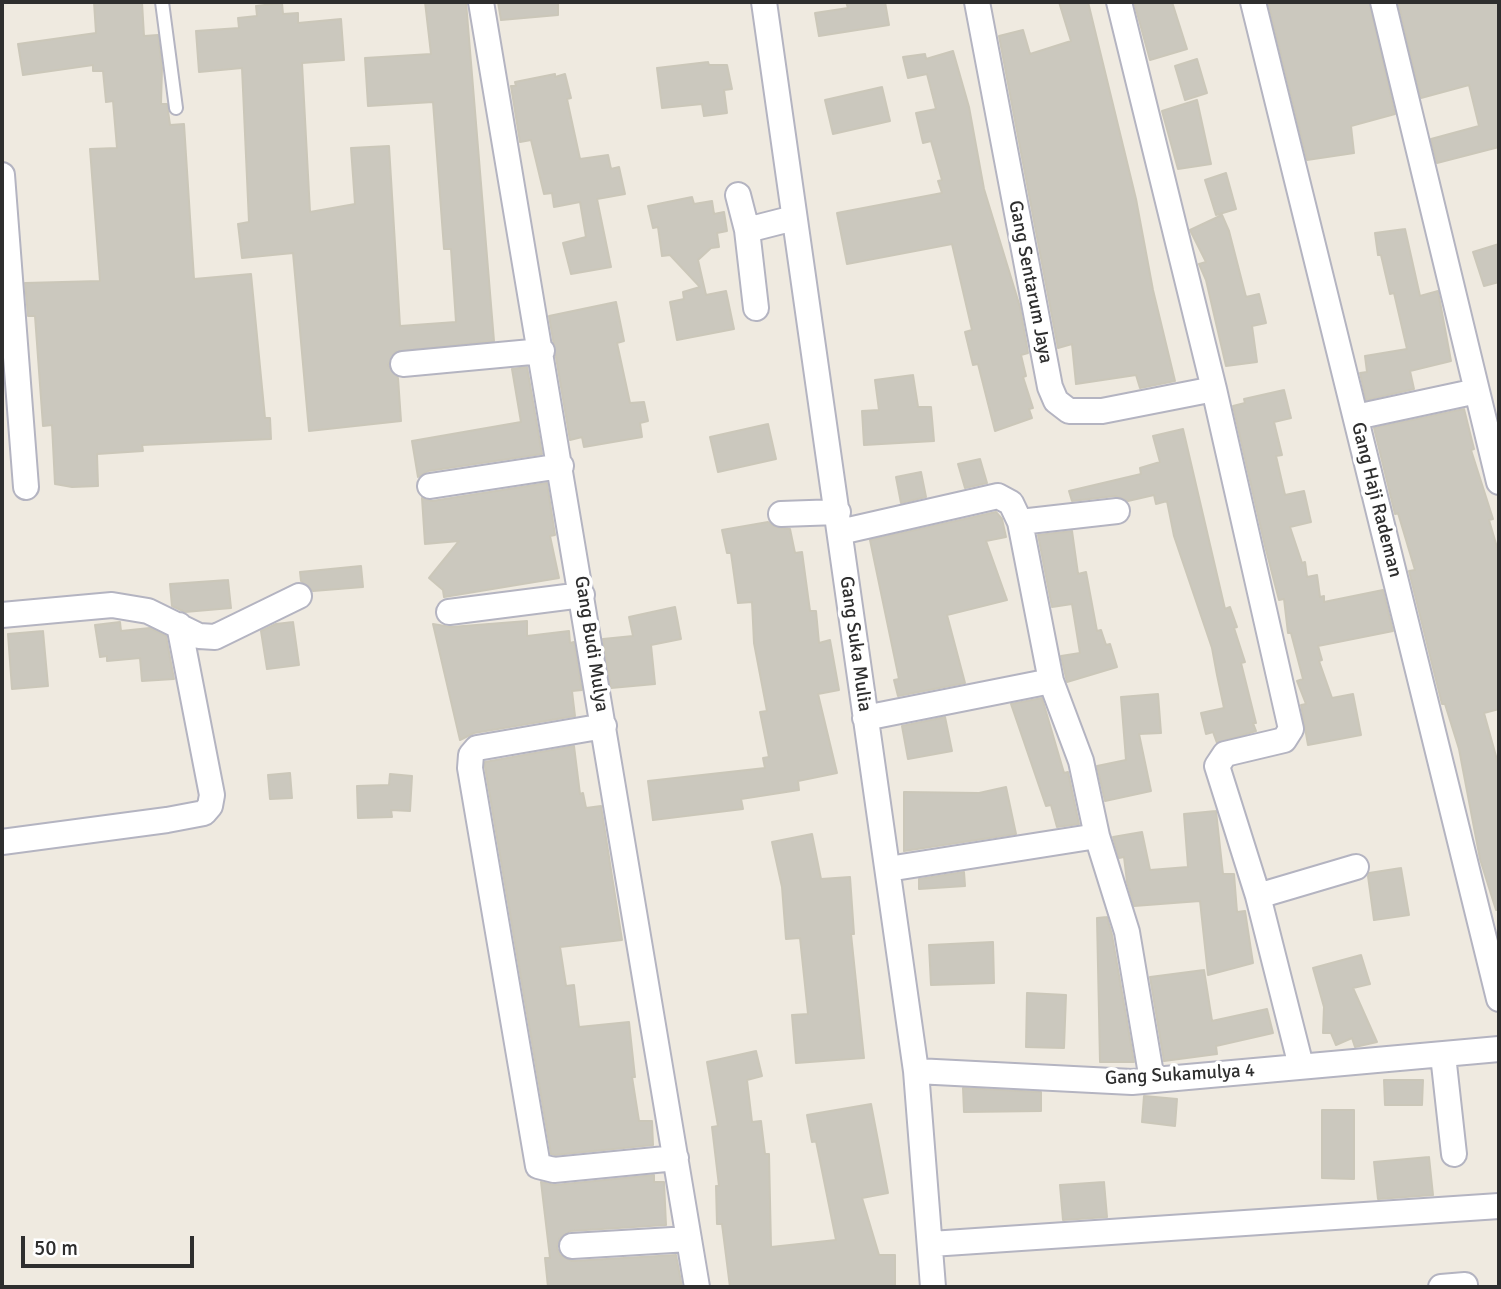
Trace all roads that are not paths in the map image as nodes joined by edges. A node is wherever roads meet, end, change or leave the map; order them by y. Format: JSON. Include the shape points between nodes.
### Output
{"nodes":[{"id":1,"x":162,"y":2,"type":"edge"},
{"id":2,"x":481,"y":2,"type":"edge"},
{"id":3,"x":764,"y":2,"type":"edge"},
{"id":4,"x":977,"y":2,"type":"edge"},
{"id":5,"x":1119,"y":2,"type":"edge"},
{"id":6,"x":1253,"y":2,"type":"edge"},
{"id":7,"x":1383,"y":2,"type":"edge"},
{"id":8,"x":176,"y":108,"type":"dead end"},
{"id":9,"x":2,"y":175,"type":"edge"},
{"id":10,"x":738,"y":195,"type":"dead end"},
{"id":11,"x":794,"y":218,"type":"junction"},
{"id":12,"x":747,"y":230,"type":"junction"},
{"id":13,"x":756,"y":308,"type":"dead end"},
{"id":14,"x":542,"y":351,"type":"junction"},
{"id":15,"x":403,"y":364,"type":"dead end"},
{"id":16,"x":1214,"y":389,"type":"junction"},
{"id":17,"x":1477,"y":391,"type":"junction"},
{"id":18,"x":1356,"y":417,"type":"junction"},
{"id":19,"x":561,"y":466,"type":"junction"},
{"id":20,"x":1499,"y":482,"type":"edge"},
{"id":21,"x":26,"y":486,"type":"dead end"},
{"id":22,"x":430,"y":486,"type":"dead end"},
{"id":23,"x":1117,"y":511,"type":"dead end"},
{"id":24,"x":781,"y":514,"type":"dead end"},
{"id":25,"x":839,"y":522,"type":"junction"},
{"id":26,"x":1020,"y":523,"type":"junction"},
{"id":27,"x":582,"y":595,"type":"junction"},
{"id":28,"x":299,"y":596,"type":"dead end"},
{"id":29,"x":449,"y":612,"type":"dead end"},
{"id":30,"x":2,"y":615,"type":"edge"},
{"id":31,"x":179,"y":625,"type":"junction"},
{"id":32,"x":1051,"y":681,"type":"junction"},
{"id":33,"x":865,"y":718,"type":"junction"},
{"id":34,"x":604,"y":726,"type":"junction"},
{"id":35,"x":1097,"y":836,"type":"junction"},
{"id":36,"x":2,"y":842,"type":"edge"},
{"id":37,"x":1356,"y":867,"type":"dead end"},
{"id":38,"x":888,"y":869,"type":"junction"},
{"id":39,"x":1258,"y":896,"type":"junction"},
{"id":40,"x":1499,"y":999,"type":"edge"},
{"id":41,"x":1499,"y":1049,"type":"edge"},
{"id":42,"x":1443,"y":1055,"type":"junction"},
{"id":43,"x":1301,"y":1066,"type":"junction"},
{"id":44,"x":916,"y":1071,"type":"junction"},
{"id":45,"x":1152,"y":1080,"type":"junction"},
{"id":46,"x":1454,"y":1154,"type":"dead end"},
{"id":47,"x":676,"y":1158,"type":"junction"},
{"id":48,"x":1499,"y":1206,"type":"edge"},
{"id":49,"x":689,"y":1238,"type":"junction"},
{"id":50,"x":931,"y":1244,"type":"junction"},
{"id":51,"x":572,"y":1246,"type":"dead end"},
{"id":52,"x":697,"y":1287,"type":"edge"},
{"id":53,"x":933,"y":1287,"type":"edge"}],
"edges":[{"from":1,"to":8,"type":"lane"},
{"from":2,"to":14,"type":"street","name":"Gang Budi Mulya"},
{"from":3,"to":11,"type":"street","name":"Gang Suka Mulia"},
{"from":4,"to":16,"type":"street","name":"Gang Sentarum Jaya","via":[[1056,401],[1069,411],[1102,411]]},
{"from":5,"to":16,"type":"street"},
{"from":6,"to":18,"type":"street","name":"Gang Haji Rademan"},
{"from":7,"to":17,"type":"street"},
{"from":9,"to":21,"type":"street"},
{"from":10,"to":12,"type":"street"},
{"from":11,"to":12,"type":"street"},
{"from":11,"to":25,"type":"street","name":"Gang Suka Mulia"},
{"from":12,"to":13,"type":"street"},
{"from":14,"to":15,"type":"street"},
{"from":14,"to":19,"type":"street","name":"Gang Budi Mulya"},
{"from":16,"to":39,"type":"street","via":[[1291,729],[1284,740],[1225,754],[1217,766]]},
{"from":17,"to":18,"type":"street"},
{"from":17,"to":20,"type":"street"},
{"from":18,"to":40,"type":"street","name":"Gang Haji Rademan"},
{"from":19,"to":22,"type":"street"},
{"from":19,"to":27,"type":"street","name":"Gang Budi Mulya"},
{"from":23,"to":26,"type":"street"},
{"from":24,"to":25,"type":"street"},
{"from":25,"to":26,"type":"street","via":[[998,496],[1011,503]]},
{"from":25,"to":33,"type":"street","name":"Gang Suka Mulia"},
{"from":26,"to":32,"type":"street"},
{"from":27,"to":29,"type":"street"},
{"from":27,"to":34,"type":"street","name":"Gang Budi Mulya"},
{"from":28,"to":31,"type":"street","via":[[215,637],[199,636]]},
{"from":30,"to":31,"type":"street","via":[[111,605],[148,611]]},
{"from":31,"to":36,"type":"street","via":[[212,795],[210,806],[204,813],[167,820]]},
{"from":32,"to":33,"type":"street"},
{"from":32,"to":35,"type":"street","via":[[1081,761]]},
{"from":33,"to":38,"type":"street","name":"Gang Suka Mulia"},
{"from":34,"to":47,"type":"street","name":"Gang Budi Mulya"},
{"from":34,"to":47,"type":"street","via":[[477,748],[470,768],[538,1166],[554,1170]]},
{"from":35,"to":38,"type":"street"},
{"from":35,"to":45,"type":"street","via":[[1127,932]]},
{"from":37,"to":39,"type":"street"},
{"from":38,"to":44,"type":"street","name":"Gang Suka Mulia"},
{"from":39,"to":43,"type":"street"},
{"from":41,"to":42,"type":"street","name":"Gang Sukamulya 4"},
{"from":42,"to":43,"type":"street","name":"Gang Sukamulya 4"},
{"from":42,"to":46,"type":"street"},
{"from":43,"to":45,"type":"street","name":"Gang Sukamulya 4"},
{"from":44,"to":45,"type":"street","name":"Gang Sukamulya 4"},
{"from":44,"to":50,"type":"street","name":"Gang Suka Mulia"},
{"from":47,"to":49,"type":"street","name":"Gang Budi Mulya"},
{"from":48,"to":50,"type":"street"},
{"from":49,"to":51,"type":"street"},
{"from":49,"to":52,"type":"street","name":"Gang Budi Mulya"},
{"from":50,"to":53,"type":"street","name":"Gang Suka Mulia"}]}
